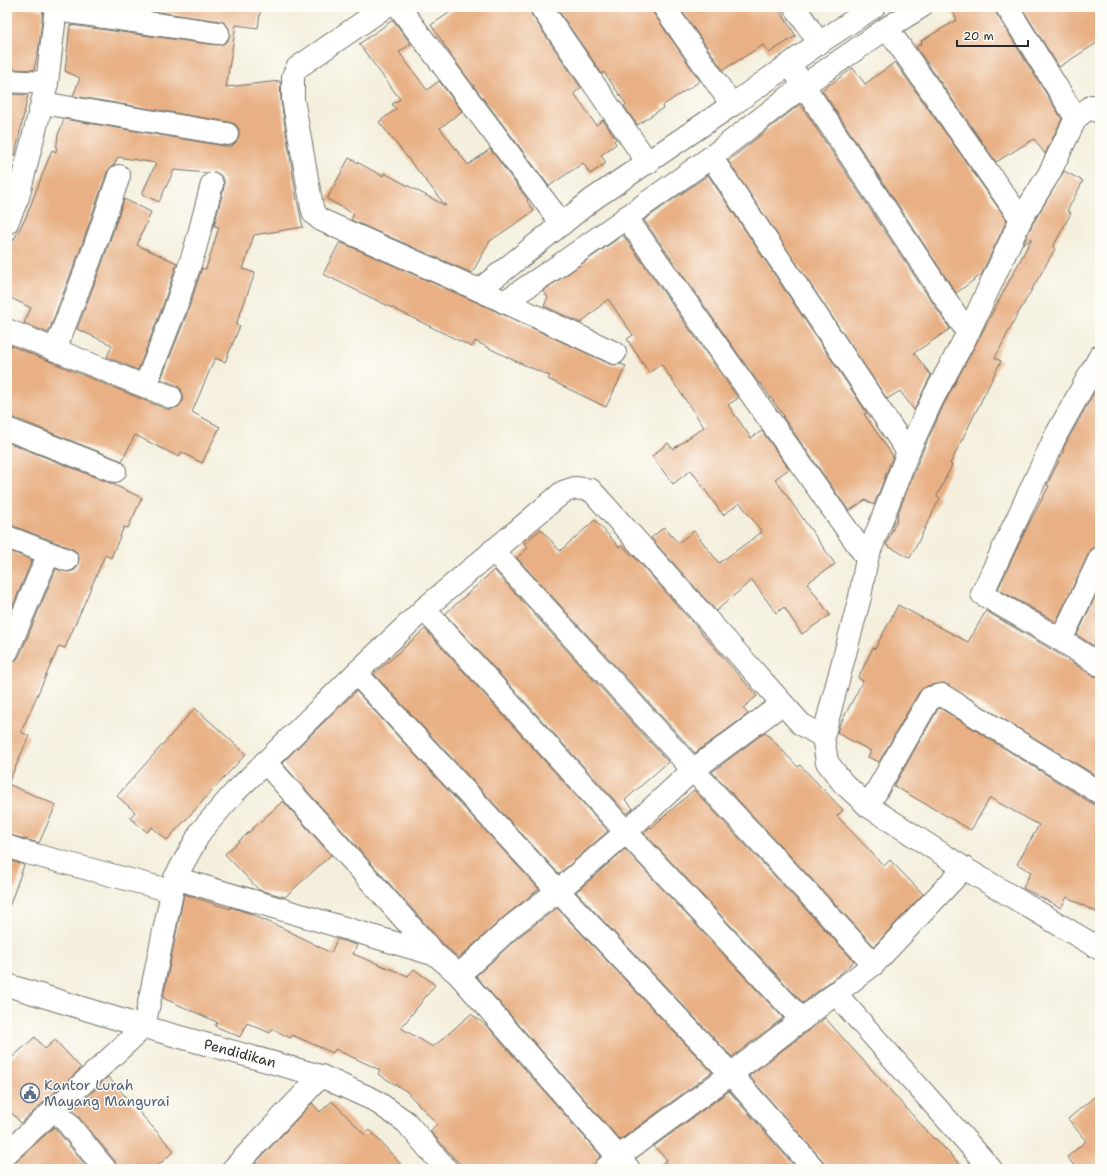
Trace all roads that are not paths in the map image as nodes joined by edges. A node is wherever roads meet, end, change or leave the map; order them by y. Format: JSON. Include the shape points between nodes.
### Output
{"nodes":[{"id":1,"x":385,"y":7,"type":"edge"},
{"id":2,"x":399,"y":7,"type":"edge"},
{"id":3,"x":541,"y":7,"type":"edge"},
{"id":4,"x":664,"y":7,"type":"edge"},
{"id":5,"x":795,"y":7,"type":"edge"},
{"id":6,"x":874,"y":7,"type":"edge"},
{"id":7,"x":921,"y":7,"type":"edge"},
{"id":8,"x":1007,"y":7,"type":"edge"},
{"id":9,"x":56,"y":9,"type":"edge"},
{"id":10,"x":887,"y":28,"type":"junction"},
{"id":11,"x":218,"y":33,"type":"dead end"},
{"id":12,"x":819,"y":42,"type":"junction"},
{"id":13,"x":789,"y":64,"type":"junction"},
{"id":14,"x":7,"y":81,"type":"edge"},
{"id":15,"x":804,"y":86,"type":"junction"},
{"id":16,"x":44,"y":93,"type":"junction"},
{"id":17,"x":732,"y":105,"type":"junction"},
{"id":18,"x":1092,"y":108,"type":"edge"},
{"id":19,"x":227,"y":134,"type":"dead end"},
{"id":20,"x":710,"y":157,"type":"junction"},
{"id":21,"x":648,"y":163,"type":"junction"},
{"id":22,"x":119,"y":176,"type":"dead end"},
{"id":23,"x":212,"y":184,"type":"dead end"},
{"id":24,"x":626,"y":217,"type":"junction"},
{"id":25,"x":1021,"y":219,"type":"junction"},
{"id":26,"x":7,"y":223,"type":"edge"},
{"id":27,"x":562,"y":224,"type":"junction"},
{"id":28,"x":479,"y":290,"type":"junction"},
{"id":29,"x":504,"y":302,"type":"junction"},
{"id":30,"x":7,"y":330,"type":"edge"},
{"id":31,"x":968,"y":333,"type":"junction"},
{"id":32,"x":54,"y":350,"type":"junction"},
{"id":33,"x":615,"y":353,"type":"dead end"},
{"id":34,"x":1100,"y":356,"type":"edge"},
{"id":35,"x":144,"y":386,"type":"junction"},
{"id":36,"x":170,"y":397,"type":"dead end"},
{"id":37,"x":7,"y":429,"type":"edge"},
{"id":38,"x":908,"y":452,"type":"junction"},
{"id":39,"x":115,"y":471,"type":"dead end"},
{"id":40,"x":7,"y":537,"type":"edge"},
{"id":41,"x":493,"y":550,"type":"junction"},
{"id":42,"x":868,"y":558,"type":"junction"},
{"id":43,"x":1100,"y":558,"type":"edge"},
{"id":44,"x":424,"y":609,"type":"junction"},
{"id":45,"x":1061,"y":640,"type":"junction"},
{"id":46,"x":7,"y":652,"type":"edge"},
{"id":47,"x":1100,"y":665,"type":"edge"},
{"id":48,"x":356,"y":673,"type":"junction"},
{"id":49,"x":782,"y":704,"type":"junction"},
{"id":50,"x":823,"y":737,"type":"junction"},
{"id":51,"x":265,"y":762,"type":"junction"},
{"id":52,"x":693,"y":770,"type":"junction"},
{"id":53,"x":1100,"y":793,"type":"edge"},
{"id":54,"x":868,"y":806,"type":"junction"},
{"id":55,"x":626,"y":832,"type":"junction"},
{"id":56,"x":7,"y":846,"type":"edge"},
{"id":57,"x":964,"y":868,"type":"junction"},
{"id":58,"x":173,"y":885,"type":"junction"},
{"id":59,"x":558,"y":891,"type":"junction"},
{"id":60,"x":1100,"y":949,"type":"edge"},
{"id":61,"x":436,"y":955,"type":"junction"},
{"id":62,"x":874,"y":964,"type":"junction"},
{"id":63,"x":459,"y":975,"type":"junction"},
{"id":64,"x":7,"y":985,"type":"edge"},
{"id":65,"x":835,"y":993,"type":"junction"},
{"id":66,"x":802,"y":1020,"type":"junction"},
{"id":67,"x":144,"y":1027,"type":"junction"},
{"id":68,"x":731,"y":1074,"type":"junction"},
{"id":69,"x":321,"y":1076,"type":"junction"},
{"id":70,"x":56,"y":1109,"type":"junction"},
{"id":71,"x":7,"y":1153,"type":"edge"},
{"id":72,"x":617,"y":1165,"type":"edge"},
{"id":73,"x":236,"y":1168,"type":"edge"},
{"id":74,"x":105,"y":1169,"type":"edge"},
{"id":75,"x":446,"y":1169,"type":"edge"},
{"id":76,"x":814,"y":1169,"type":"edge"},
{"id":77,"x":991,"y":1169,"type":"edge"}],
"edges":[{"from":1,"to":28,"type":"street","via":[[294,72],[293,99],[314,214],[321,220]]},
{"from":2,"to":27,"type":"street"},
{"from":3,"to":21,"type":"street"},
{"from":4,"to":17,"type":"street"},
{"from":5,"to":12,"type":"street"},
{"from":6,"to":12,"type":"street"},
{"from":7,"to":10,"type":"street"},
{"from":8,"to":18,"type":"street"},
{"from":9,"to":11,"type":"street"},
{"from":9,"to":16,"type":"street"},
{"from":10,"to":15,"type":"street"},
{"from":10,"to":25,"type":"street"},
{"from":12,"to":13,"type":"street"},
{"from":13,"to":15,"type":"street"},
{"from":13,"to":17,"type":"street"},
{"from":14,"to":16,"type":"street"},
{"from":15,"to":20,"type":"street"},
{"from":15,"to":31,"type":"street"},
{"from":16,"to":19,"type":"street"},
{"from":16,"to":26,"type":"street","via":[[18,197]]},
{"from":17,"to":21,"type":"street"},
{"from":18,"to":25,"type":"street"},
{"from":20,"to":24,"type":"street"},
{"from":20,"to":38,"type":"street"},
{"from":21,"to":27,"type":"street","via":[[593,199]]},
{"from":22,"to":32,"type":"street","via":[[91,257]]},
{"from":23,"to":35,"type":"street","via":[[193,256]]},
{"from":24,"to":29,"type":"street"},
{"from":24,"to":42,"type":"street"},
{"from":25,"to":31,"type":"street"},
{"from":27,"to":28,"type":"street"},
{"from":28,"to":29,"type":"street"},
{"from":29,"to":33,"type":"street"},
{"from":30,"to":32,"type":"street"},
{"from":31,"to":38,"type":"street"},
{"from":32,"to":35,"type":"street"},
{"from":34,"to":45,"type":"street","via":[[1056,435],[982,594]]},
{"from":35,"to":36,"type":"street"},
{"from":37,"to":39,"type":"street"},
{"from":38,"to":42,"type":"street"},
{"from":40,"to":46,"type":"street","via":[[58,557]]},
{"from":41,"to":44,"type":"street"},
{"from":41,"to":49,"type":"street","via":[[563,492],[575,488],[590,490]]},
{"from":41,"to":52,"type":"street"},
{"from":42,"to":50,"type":"street"},
{"from":43,"to":45,"type":"street"},
{"from":44,"to":48,"type":"street"},
{"from":44,"to":55,"type":"street"},
{"from":45,"to":47,"type":"street"},
{"from":48,"to":51,"type":"street"},
{"from":48,"to":59,"type":"street"},
{"from":49,"to":50,"type":"street","via":[[801,724]]},
{"from":49,"to":52,"type":"street"},
{"from":50,"to":54,"type":"street","via":[[827,762],[843,783]]},
{"from":51,"to":58,"type":"street","via":[[201,831]]},
{"from":51,"to":61,"type":"street"},
{"from":52,"to":55,"type":"street"},
{"from":52,"to":62,"type":"street"},
{"from":53,"to":54,"type":"street","via":[[942,695],[930,698]]},
{"from":54,"to":57,"type":"street"},
{"from":55,"to":59,"type":"street"},
{"from":55,"to":66,"type":"street"},
{"from":56,"to":58,"type":"street"},
{"from":57,"to":60,"type":"street"},
{"from":57,"to":62,"type":"street"},
{"from":58,"to":61,"type":"street"},
{"from":58,"to":67,"type":"street"},
{"from":59,"to":63,"type":"street","via":[[513,925]]},
{"from":59,"to":68,"type":"street"},
{"from":61,"to":63,"type":"street"},
{"from":62,"to":65,"type":"street"},
{"from":63,"to":72,"type":"street"},
{"from":64,"to":67,"type":"street","name":"Pendidikan"},
{"from":65,"to":66,"type":"street"},
{"from":65,"to":77,"type":"street"},
{"from":66,"to":68,"type":"street"},
{"from":67,"to":69,"type":"street","name":"Pendidikan"},
{"from":67,"to":70,"type":"street"},
{"from":68,"to":72,"type":"street"},
{"from":68,"to":76,"type":"street"},
{"from":69,"to":73,"type":"street"},
{"from":69,"to":75,"type":"street","name":"Pendidikan","via":[[374,1100],[406,1122]]},
{"from":70,"to":71,"type":"street"},
{"from":70,"to":74,"type":"street"}]}
